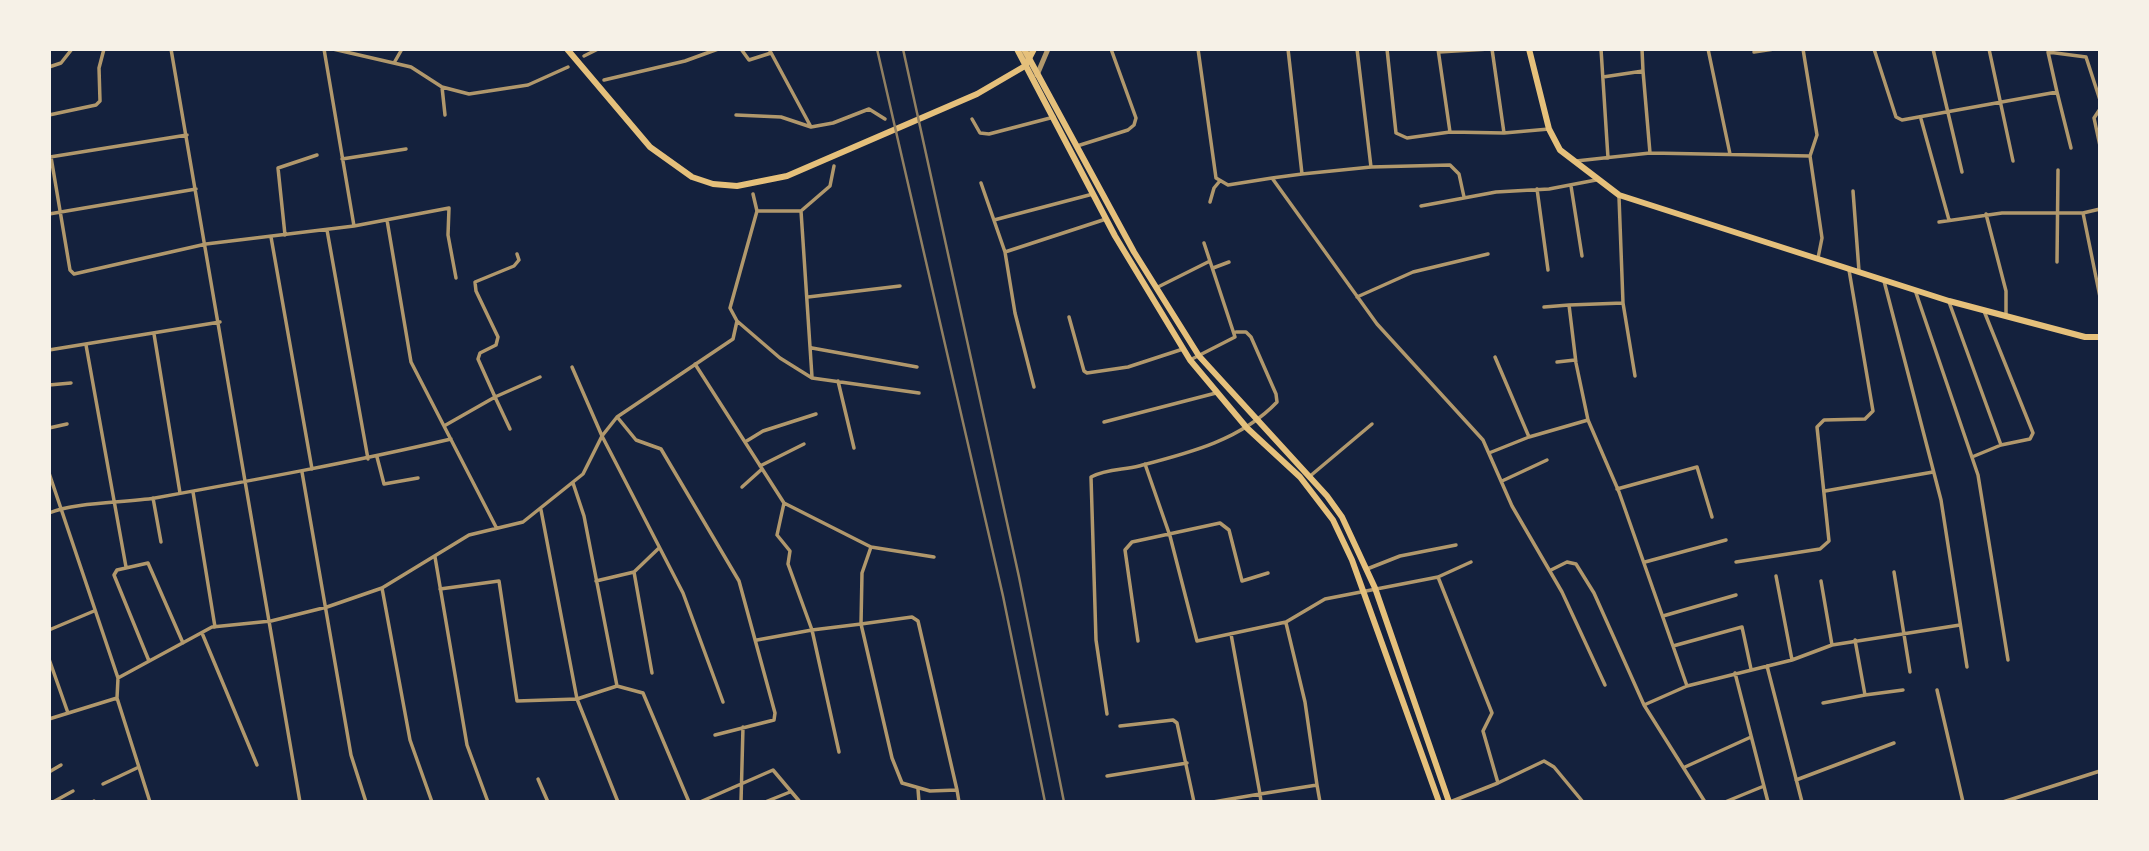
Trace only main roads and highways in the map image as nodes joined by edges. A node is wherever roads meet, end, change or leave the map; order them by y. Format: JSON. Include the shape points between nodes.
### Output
{"nodes":[{"id":1,"x":567,"y":49,"type":"edge"},
{"id":2,"x":1017,"y":49,"type":"edge"},
{"id":3,"x":1034,"y":49,"type":"edge"},
{"id":4,"x":1529,"y":49,"type":"edge"},
{"id":5,"x":1026,"y":50,"type":"edge"},
{"id":6,"x":1056,"y":116,"type":"junction"},
{"id":7,"x":2100,"y":337,"type":"edge"},
{"id":8,"x":1439,"y":802,"type":"edge"},
{"id":9,"x":1449,"y":802,"type":"edge"}],
"edges":[{"from":1,"to":3,"type":"main road","via":[[650,148],[692,177],[737,186],[787,176],[977,94],[1025,66]]},
{"from":2,"to":6,"type":"main road"},
{"from":4,"to":7,"type":"main road","via":[[1549,129],[1560,150],[1619,195],[1949,301]]},
{"from":5,"to":6,"type":"main road"},
{"from":6,"to":8,"type":"main road","via":[[1106,219],[1190,360],[1334,520]]},
{"from":6,"to":9,"type":"main road","via":[[1199,356],[1342,517],[1375,588]]}]}
